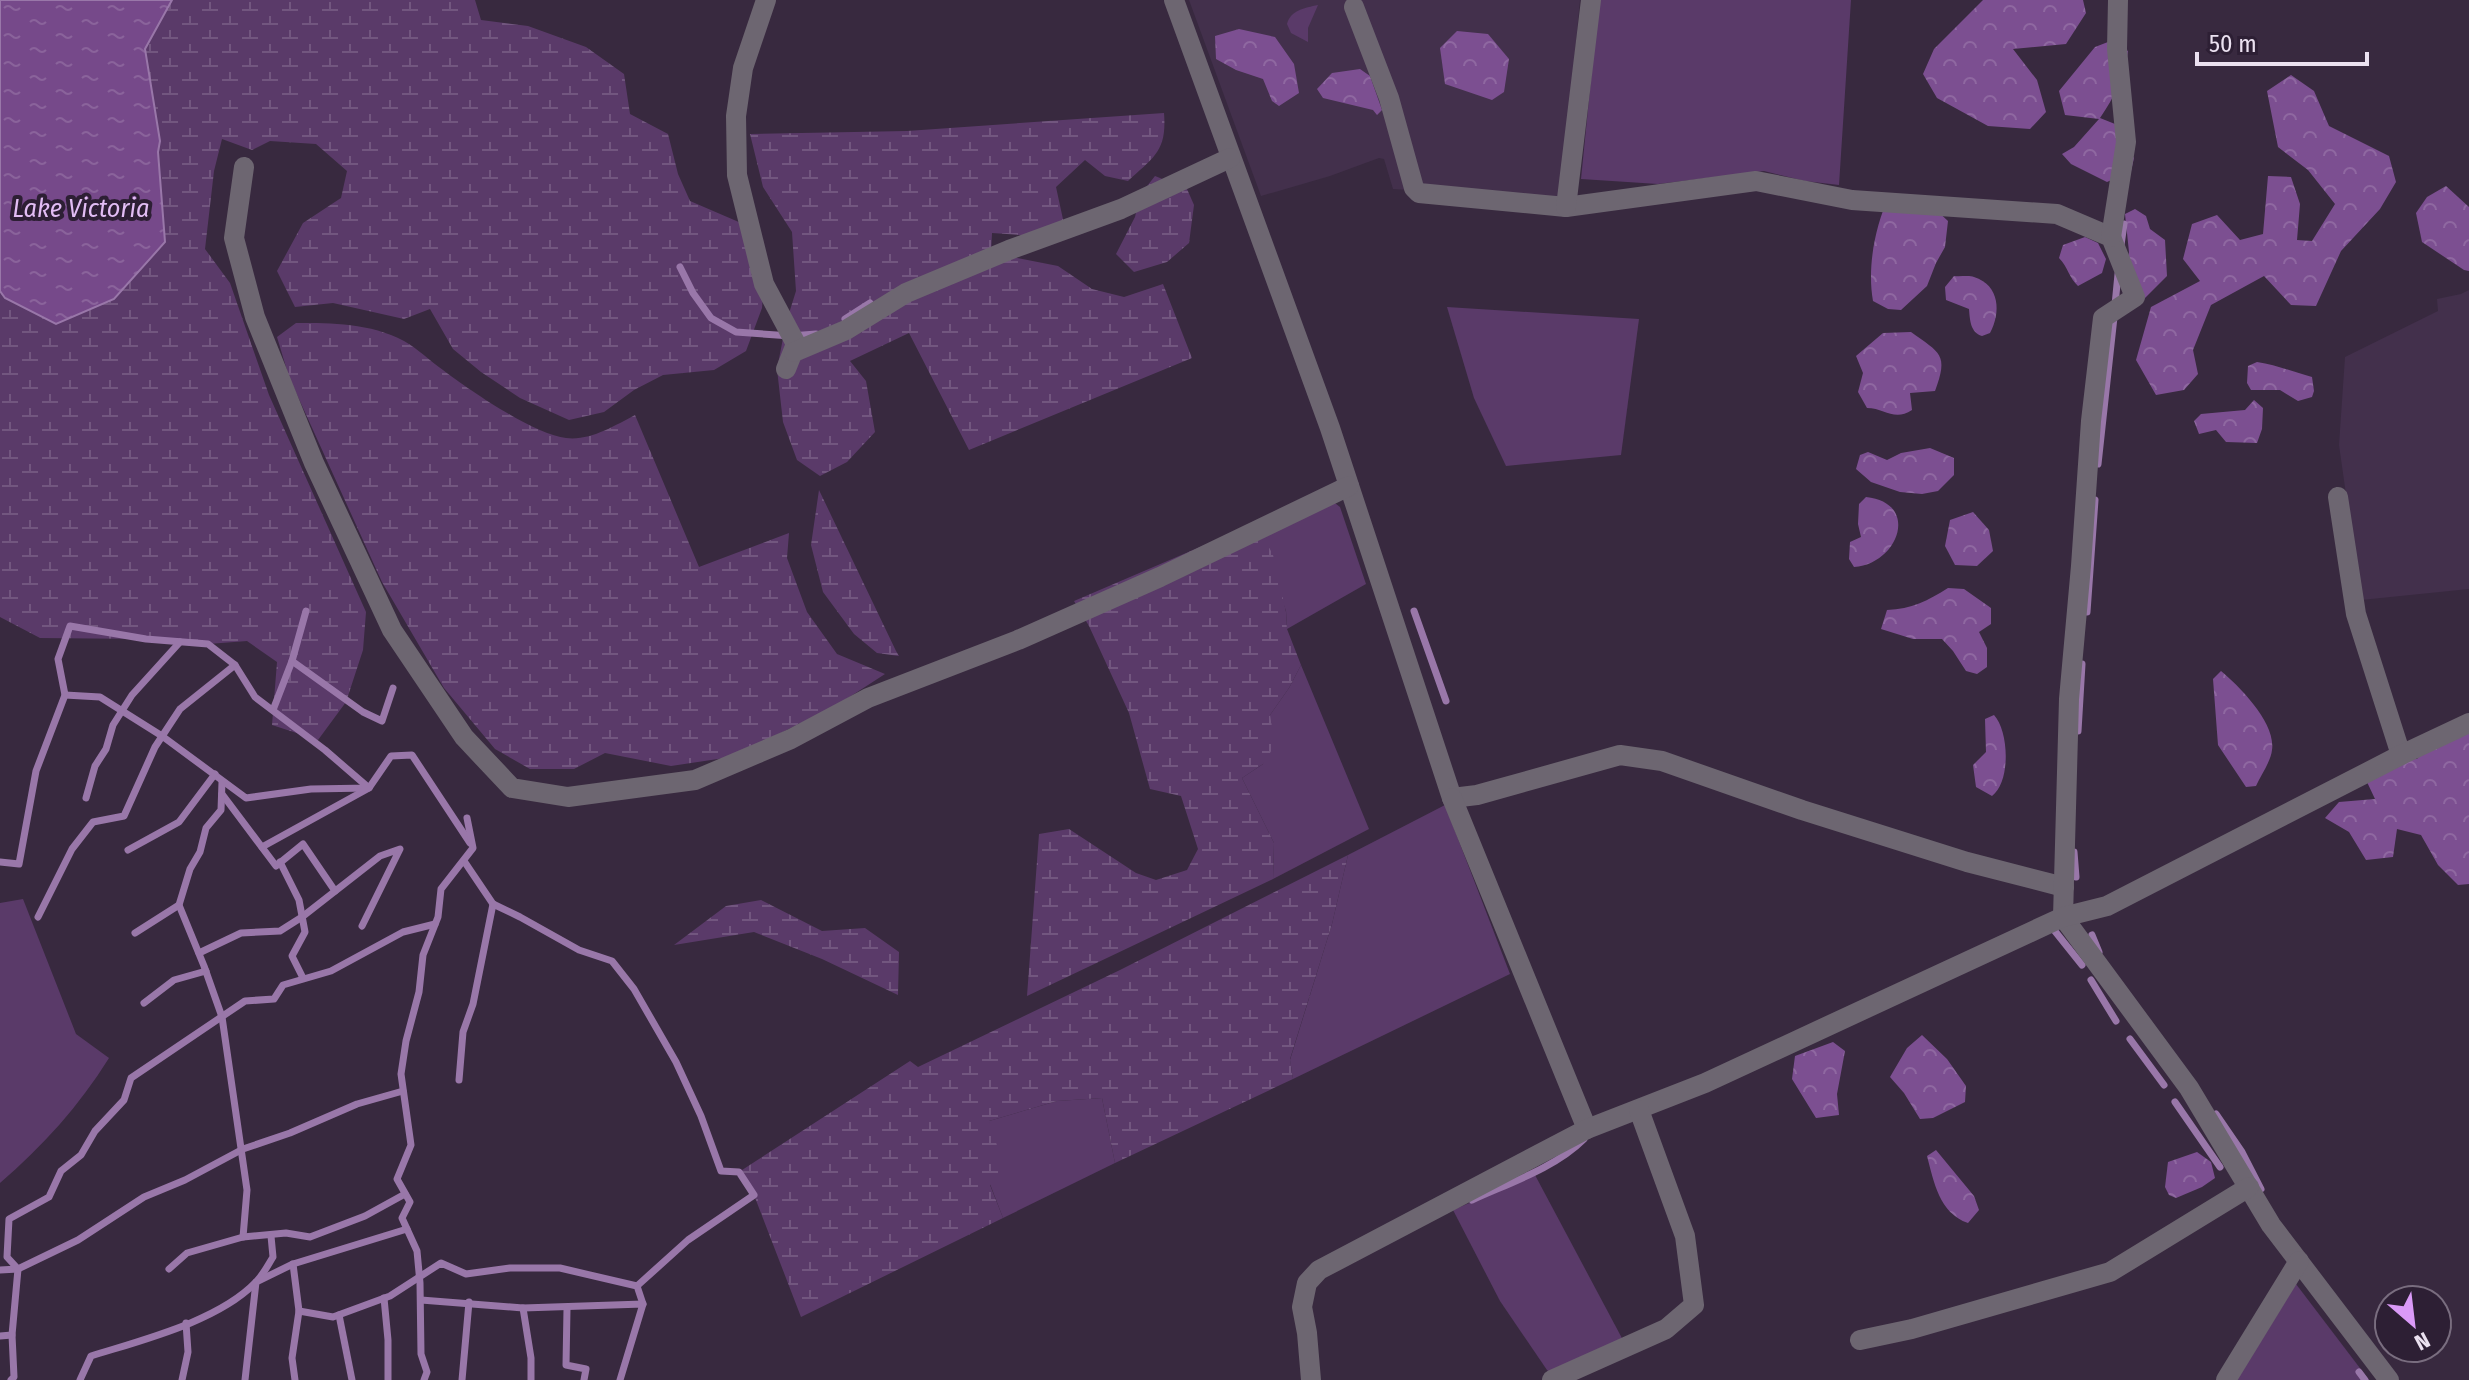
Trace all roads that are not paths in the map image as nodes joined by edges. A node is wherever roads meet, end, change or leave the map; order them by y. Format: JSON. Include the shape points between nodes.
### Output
{"nodes":[{"id":1,"x":766,"y":0,"type":"edge"},
{"id":2,"x":1174,"y":0,"type":"edge"},
{"id":3,"x":1591,"y":0,"type":"edge"},
{"id":4,"x":2118,"y":0,"type":"edge"},
{"id":5,"x":1354,"y":7,"type":"dead end"},
{"id":6,"x":1230,"y":158,"type":"junction"},
{"id":7,"x":244,"y":167,"type":"dead end"},
{"id":8,"x":1566,"y":207,"type":"junction"},
{"id":9,"x":2111,"y":237,"type":"junction"},
{"id":10,"x":1349,"y":486,"type":"junction"},
{"id":11,"x":2338,"y":497,"type":"dead end"},
{"id":12,"x":2469,"y":723,"type":"edge"},
{"id":13,"x":2401,"y":755,"type":"junction"},
{"id":14,"x":1452,"y":798,"type":"junction"},
{"id":15,"x":2064,"y":887,"type":"junction"},
{"id":16,"x":2063,"y":917,"type":"junction"},
{"id":17,"x":1639,"y":1110,"type":"junction"},
{"id":18,"x":1587,"y":1129,"type":"junction"},
{"id":19,"x":2249,"y":1187,"type":"junction"},
{"id":20,"x":2299,"y":1261,"type":"junction"},
{"id":21,"x":1860,"y":1340,"type":"dead end"},
{"id":22,"x":1311,"y":1380,"type":"edge"},
{"id":23,"x":1552,"y":1380,"type":"edge"},
{"id":24,"x":2226,"y":1380,"type":"edge"},
{"id":25,"x":2389,"y":1380,"type":"edge"}],
"edges":[{"from":1,"to":6,"type":"street","via":[[743,68],[736,116],[737,175],[764,284],[796,344],[790,361],[906,293],[1121,209]]},
{"from":2,"to":6,"type":"street"},
{"from":3,"to":8,"type":"street"},
{"from":4,"to":9,"type":"street","via":[[2126,142]]},
{"from":5,"to":8,"type":"street","via":[[1389,98],[1416,191]]},
{"from":6,"to":10,"type":"street"},
{"from":7,"to":10,"type":"street","via":[[234,238],[255,317],[314,463],[392,630],[464,737],[512,788],[568,797],[695,780],[791,739],[868,698],[1160,577]]},
{"from":8,"to":9,"type":"street","via":[[1756,181],[1852,200],[2057,214]]},
{"from":9,"to":15,"type":"street","via":[[2135,297],[2103,318],[2069,699]]},
{"from":10,"to":14,"type":"street"},
{"from":11,"to":13,"type":"street","via":[[2356,614]]},
{"from":12,"to":13,"type":"street"},
{"from":13,"to":16,"type":"street","via":[[2120,900]]},
{"from":14,"to":15,"type":"street","via":[[1634,755],[1967,862]]},
{"from":14,"to":18,"type":"street"},
{"from":15,"to":16,"type":"street"},
{"from":16,"to":17,"type":"street"},
{"from":16,"to":19,"type":"street","via":[[2189,1088]]},
{"from":17,"to":18,"type":"street"},
{"from":17,"to":23,"type":"street","via":[[1685,1236],[1694,1305],[1666,1329]]},
{"from":18,"to":22,"type":"street","via":[[1319,1270],[1307,1283],[1302,1307]]},
{"from":19,"to":20,"type":"street"},
{"from":19,"to":21,"type":"street","via":[[2110,1272]]},
{"from":20,"to":24,"type":"street"},
{"from":20,"to":25,"type":"street"}]}
